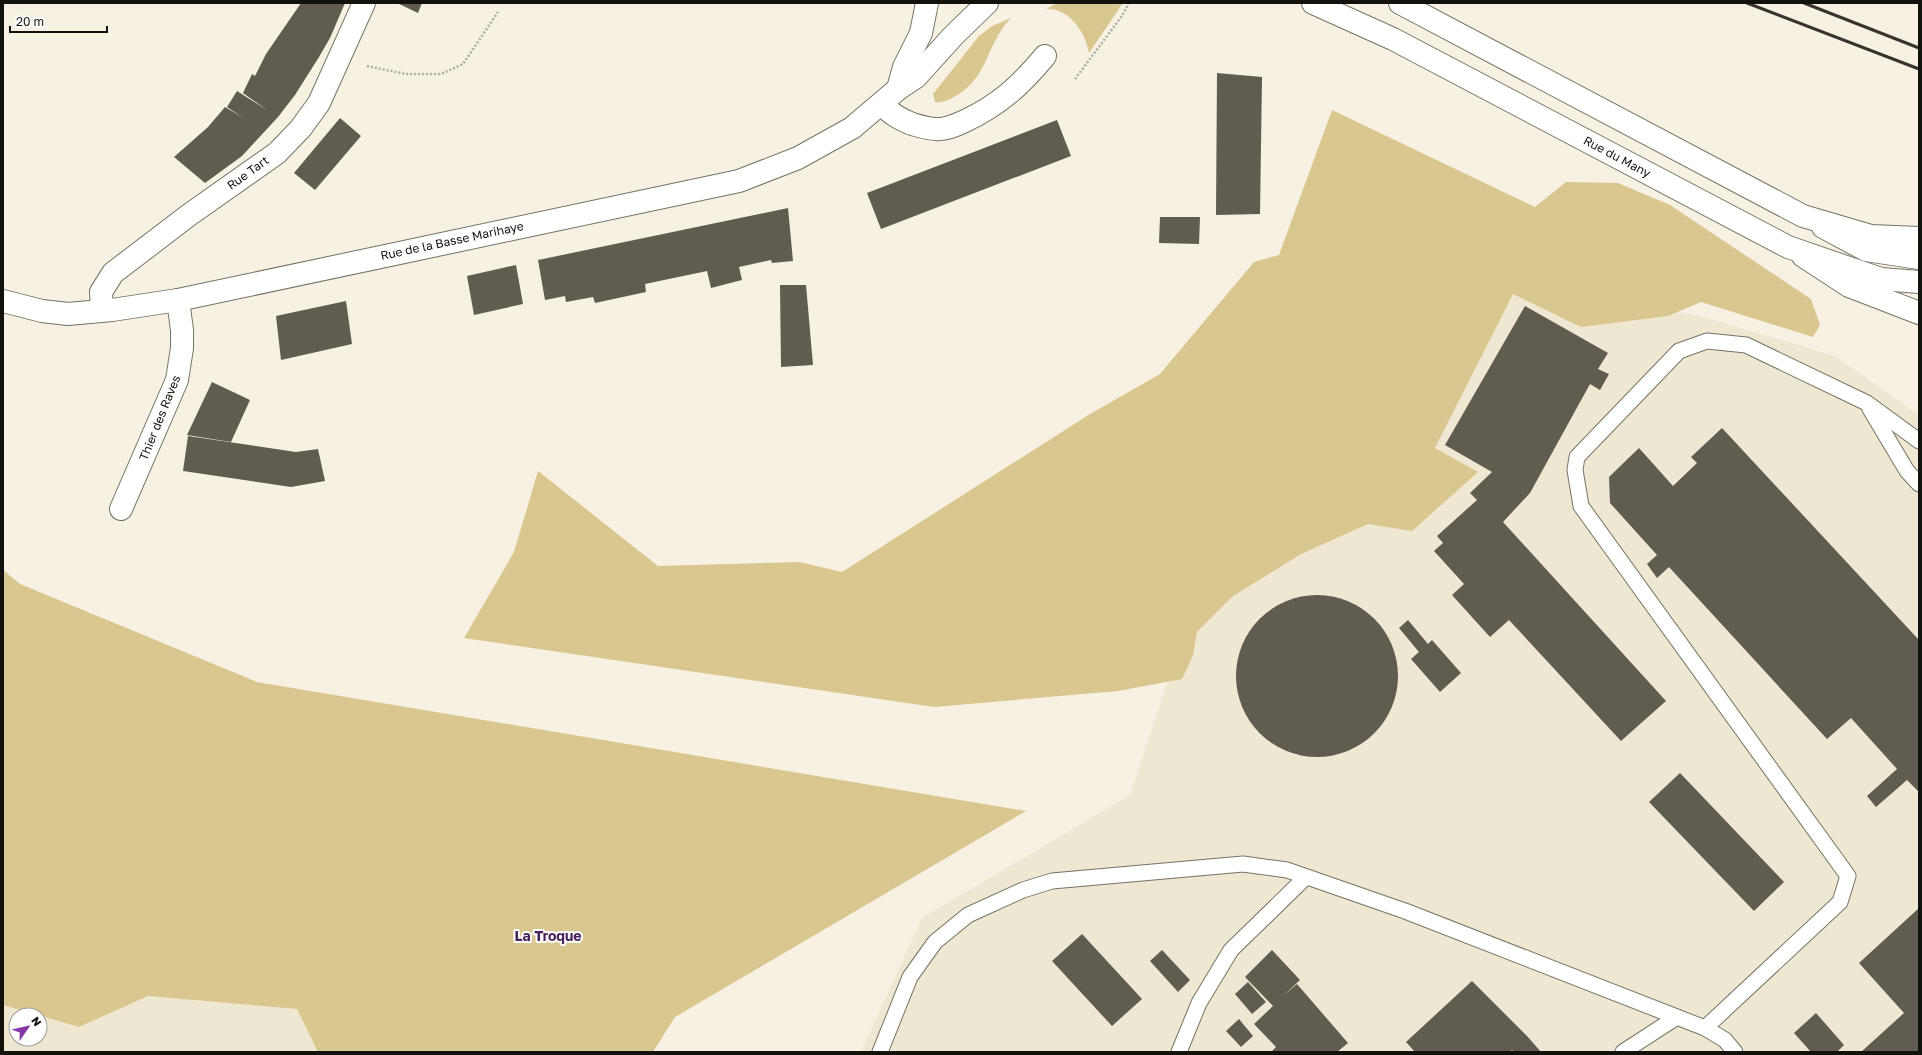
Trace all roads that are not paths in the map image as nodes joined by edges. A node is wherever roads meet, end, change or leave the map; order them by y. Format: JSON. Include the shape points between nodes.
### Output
{"nodes":[{"id":1,"x":364,"y":3,"type":"edge"},
{"id":2,"x":927,"y":3,"type":"edge"},
{"id":3,"x":987,"y":3,"type":"edge"},
{"id":4,"x":1313,"y":3,"type":"edge"},
{"id":5,"x":1400,"y":3,"type":"edge"},
{"id":6,"x":1045,"y":56,"type":"dead end"},
{"id":7,"x":898,"y":89,"type":"junction"},
{"id":8,"x":882,"y":104,"type":"junction"},
{"id":9,"x":1803,"y":216,"type":"junction"},
{"id":10,"x":1919,"y":238,"type":"edge"},
{"id":11,"x":1788,"y":247,"type":"junction"},
{"id":12,"x":1919,"y":258,"type":"edge"},
{"id":13,"x":1919,"y":282,"type":"edge"},
{"id":14,"x":178,"y":300,"type":"junction"},
{"id":15,"x":3,"y":301,"type":"edge"},
{"id":16,"x":102,"y":311,"type":"junction"},
{"id":17,"x":1919,"y":313,"type":"edge"},
{"id":18,"x":1867,"y":403,"type":"junction"},
{"id":19,"x":1919,"y":441,"type":"edge"},
{"id":20,"x":1919,"y":484,"type":"edge"},
{"id":21,"x":121,"y":509,"type":"dead end"},
{"id":22,"x":1306,"y":877,"type":"junction"},
{"id":23,"x":1677,"y":1017,"type":"junction"},
{"id":24,"x":1705,"y":1028,"type":"junction"},
{"id":25,"x":880,"y":1052,"type":"edge"},
{"id":26,"x":1179,"y":1052,"type":"edge"},
{"id":27,"x":1623,"y":1052,"type":"edge"},
{"id":28,"x":1735,"y":1052,"type":"edge"}],
"edges":[{"from":1,"to":16,"type":"street","name":"Rue Tart","via":[[319,103],[296,133],[277,153],[113,273],[101,292]]},
{"from":2,"to":7,"type":"street","via":[[921,33],[904,67]]},
{"from":3,"to":7,"type":"street","name":"Rue de la Basse Marihaye","via":[[916,77]]},
{"from":4,"to":11,"type":"street","name":"Rue du Many","via":[[1393,39]]},
{"from":5,"to":9,"type":"street"},
{"from":6,"to":8,"type":"street","via":[[1027,79],[1006,98],[952,127],[936,129],[919,126],[902,120]]},
{"from":7,"to":8,"type":"street","name":"Rue de la Basse Marihaye"},
{"from":8,"to":14,"type":"street","name":"Rue de la Basse Marihaye","via":[[852,128],[823,145],[768,171],[739,181]]},
{"from":9,"to":10,"type":"street","via":[[1871,236]]},
{"from":9,"to":12,"type":"street","via":[[1866,250]]},
{"from":11,"to":13,"type":"street","via":[[1881,280]]},
{"from":11,"to":17,"type":"street","name":"Rue du Many","via":[[1849,286]]},
{"from":14,"to":16,"type":"street","name":"Rue de la Basse Marihaye"},
{"from":14,"to":21,"type":"street","name":"Thier des Raves","via":[[182,348],[177,380]]},
{"from":15,"to":16,"type":"street","name":"Rue de la Basse Marihaye","via":[[42,311],[68,314]]},
{"from":18,"to":19,"type":"lane"},
{"from":18,"to":20,"type":"lane","via":[[1907,471]]},
{"from":18,"to":24,"type":"lane","via":[[1746,345],[1707,341],[1679,351],[1577,457],[1575,470],[1581,506],[1848,876],[1840,902]]},
{"from":22,"to":23,"type":"lane","via":[[1405,911]]},
{"from":22,"to":25,"type":"lane","via":[[1287,870],[1243,864],[1052,881],[1023,890],[968,915],[935,942],[910,976]]},
{"from":22,"to":26,"type":"lane","via":[[1231,950],[1199,1003]]},
{"from":23,"to":24,"type":"lane"},
{"from":23,"to":27,"type":"lane"},
{"from":24,"to":28,"type":"lane","via":[[1725,1040]]}]}
